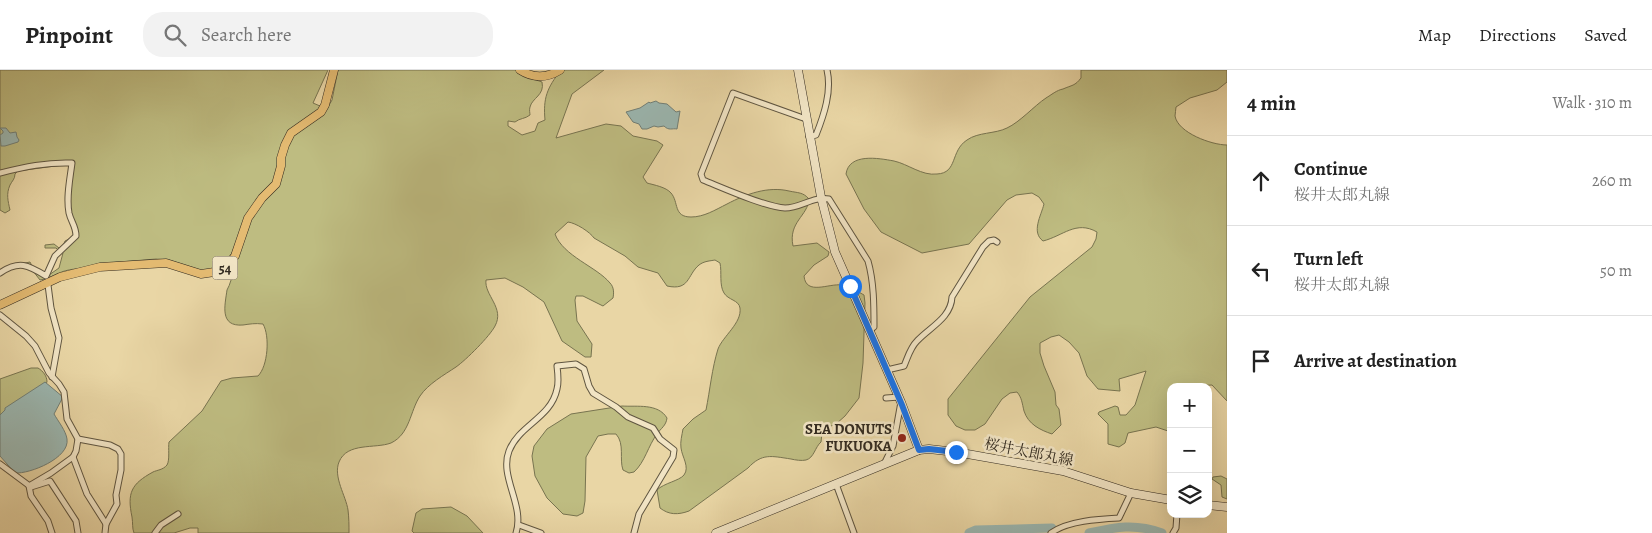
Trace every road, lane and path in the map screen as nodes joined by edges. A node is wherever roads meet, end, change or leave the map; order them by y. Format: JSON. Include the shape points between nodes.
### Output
{"nodes":[{"id":1,"x":334,"y":70,"type":"edge"},
{"id":2,"x":520,"y":70,"type":"edge"},
{"id":3,"x":560,"y":70,"type":"edge"},
{"id":4,"x":798,"y":70,"type":"edge"},
{"id":5,"x":827,"y":70,"type":"edge"},
{"id":6,"x":806,"y":119,"type":"junction"},
{"id":7,"x":809,"y":137,"type":"junction"},
{"id":8,"x":0,"y":173,"type":"edge"},
{"id":9,"x":821,"y":197,"type":"junction"},
{"id":10,"x":997,"y":242,"type":"dead end"},
{"id":11,"x":0,"y":273,"type":"edge"},
{"id":12,"x":48,"y":285,"type":"dead end"},
{"id":13,"x":0,"y":305,"type":"edge"},
{"id":14,"x":0,"y":316,"type":"edge"},
{"id":15,"x":870,"y":330,"type":"junction"},
{"id":16,"x":887,"y":370,"type":"junction"},
{"id":17,"x":52,"y":376,"type":"junction"},
{"id":18,"x":886,"y":398,"type":"dead end"},
{"id":19,"x":900,"y":400,"type":"junction"},
{"id":20,"x":78,"y":439,"type":"junction"},
{"id":21,"x":919,"y":450,"type":"junction"},
{"id":22,"x":73,"y":456,"type":"junction"},
{"id":23,"x":0,"y":464,"type":"edge"},
{"id":24,"x":884,"y":464,"type":"junction"},
{"id":25,"x":836,"y":484,"type":"junction"},
{"id":26,"x":29,"y":486,"type":"junction"},
{"id":27,"x":1131,"y":493,"type":"junction"},
{"id":28,"x":1167,"y":499,"type":"edge"},
{"id":29,"x":1212,"y":505,"type":"edge"},
{"id":30,"x":1227,"y":507,"type":"edge"},
{"id":31,"x":178,"y":514,"type":"dead end"},
{"id":32,"x":106,"y":524,"type":"junction"},
{"id":33,"x":519,"y":525,"type":"junction"},
{"id":34,"x":52,"y":533,"type":"edge"},
{"id":35,"x":78,"y":533,"type":"edge"},
{"id":36,"x":106,"y":533,"type":"edge"},
{"id":37,"x":156,"y":533,"type":"edge"},
{"id":38,"x":516,"y":533,"type":"edge"},
{"id":39,"x":542,"y":533,"type":"edge"},
{"id":40,"x":634,"y":533,"type":"edge"},
{"id":41,"x":716,"y":533,"type":"edge"},
{"id":42,"x":854,"y":533,"type":"edge"},
{"id":43,"x":1051,"y":533,"type":"edge"}],
"edges":[{"from":1,"to":13,"type":"main road","number":"54","via":[[325,105],[321,112],[291,133],[281,158],[276,184],[248,218],[235,256],[221,271],[201,274],[166,263],[100,268],[60,277]]},
{"from":2,"to":3,"type":"main road","via":[[534,77]]},
{"from":4,"to":6,"type":"main road"},
{"from":5,"to":7,"type":"street","via":[[829,84],[821,123],[816,135]]},
{"from":6,"to":7,"type":"main road"},
{"from":6,"to":9,"type":"street","via":[[733,92],[701,174],[703,180],[781,208],[795,208]]},
{"from":7,"to":9,"type":"main road"},
{"from":8,"to":11,"type":"street","via":[[44,164],[72,163],[67,198],[69,215],[76,228],[76,236],[55,256],[46,276],[20,265]]},
{"from":9,"to":15,"type":"main road","via":[[836,252]]},
{"from":9,"to":15,"type":"street","via":[[829,199],[868,261],[874,312],[874,327]]},
{"from":10,"to":16,"type":"street","via":[[994,240],[983,247],[952,298],[952,306],[910,349],[904,366]]},
{"from":12,"to":17,"type":"street","via":[[59,338]]},
{"from":14,"to":17,"type":"street","via":[[35,346]]},
{"from":15,"to":16,"type":"main road"},
{"from":16,"to":19,"type":"main road"},
{"from":17,"to":20,"type":"street","via":[[64,392],[67,419]]},
{"from":18,"to":19,"type":"street"},
{"from":19,"to":21,"type":"main road"},
{"from":19,"to":24,"type":"street","via":[[894,439]]},
{"from":20,"to":22,"type":"street"},
{"from":20,"to":32,"type":"street","via":[[118,448],[121,454],[117,504]]},
{"from":21,"to":24,"type":"main road"},
{"from":21,"to":27,"type":"main road","name":"桜井太郎丸線","via":[[956,452],[1063,471]]},
{"from":22,"to":26,"type":"street"},
{"from":22,"to":32,"type":"street","via":[[87,494]]},
{"from":23,"to":26,"type":"street"},
{"from":24,"to":25,"type":"main road"},
{"from":25,"to":41,"type":"main road"},
{"from":25,"to":42,"type":"street"},
{"from":26,"to":34,"type":"street","via":[[31,496]]},
{"from":26,"to":35,"type":"street","via":[[50,480],[76,520]]},
{"from":27,"to":28,"type":"main road","name":"桜井太郎丸線"},
{"from":27,"to":43,"type":"street","via":[[1119,518],[1077,523]]},
{"from":29,"to":30,"type":"main road"},
{"from":31,"to":37,"type":"street"},
{"from":32,"to":36,"type":"street"},
{"from":33,"to":38,"type":"street"},
{"from":33,"to":39,"type":"street"},
{"from":33,"to":40,"type":"street","via":[[518,508],[506,466],[508,452],[517,437],[543,415],[554,399],[558,389],[558,366],[576,364],[584,369],[594,393],[628,417],[653,428],[660,439],[674,450],[639,514]]}]}
